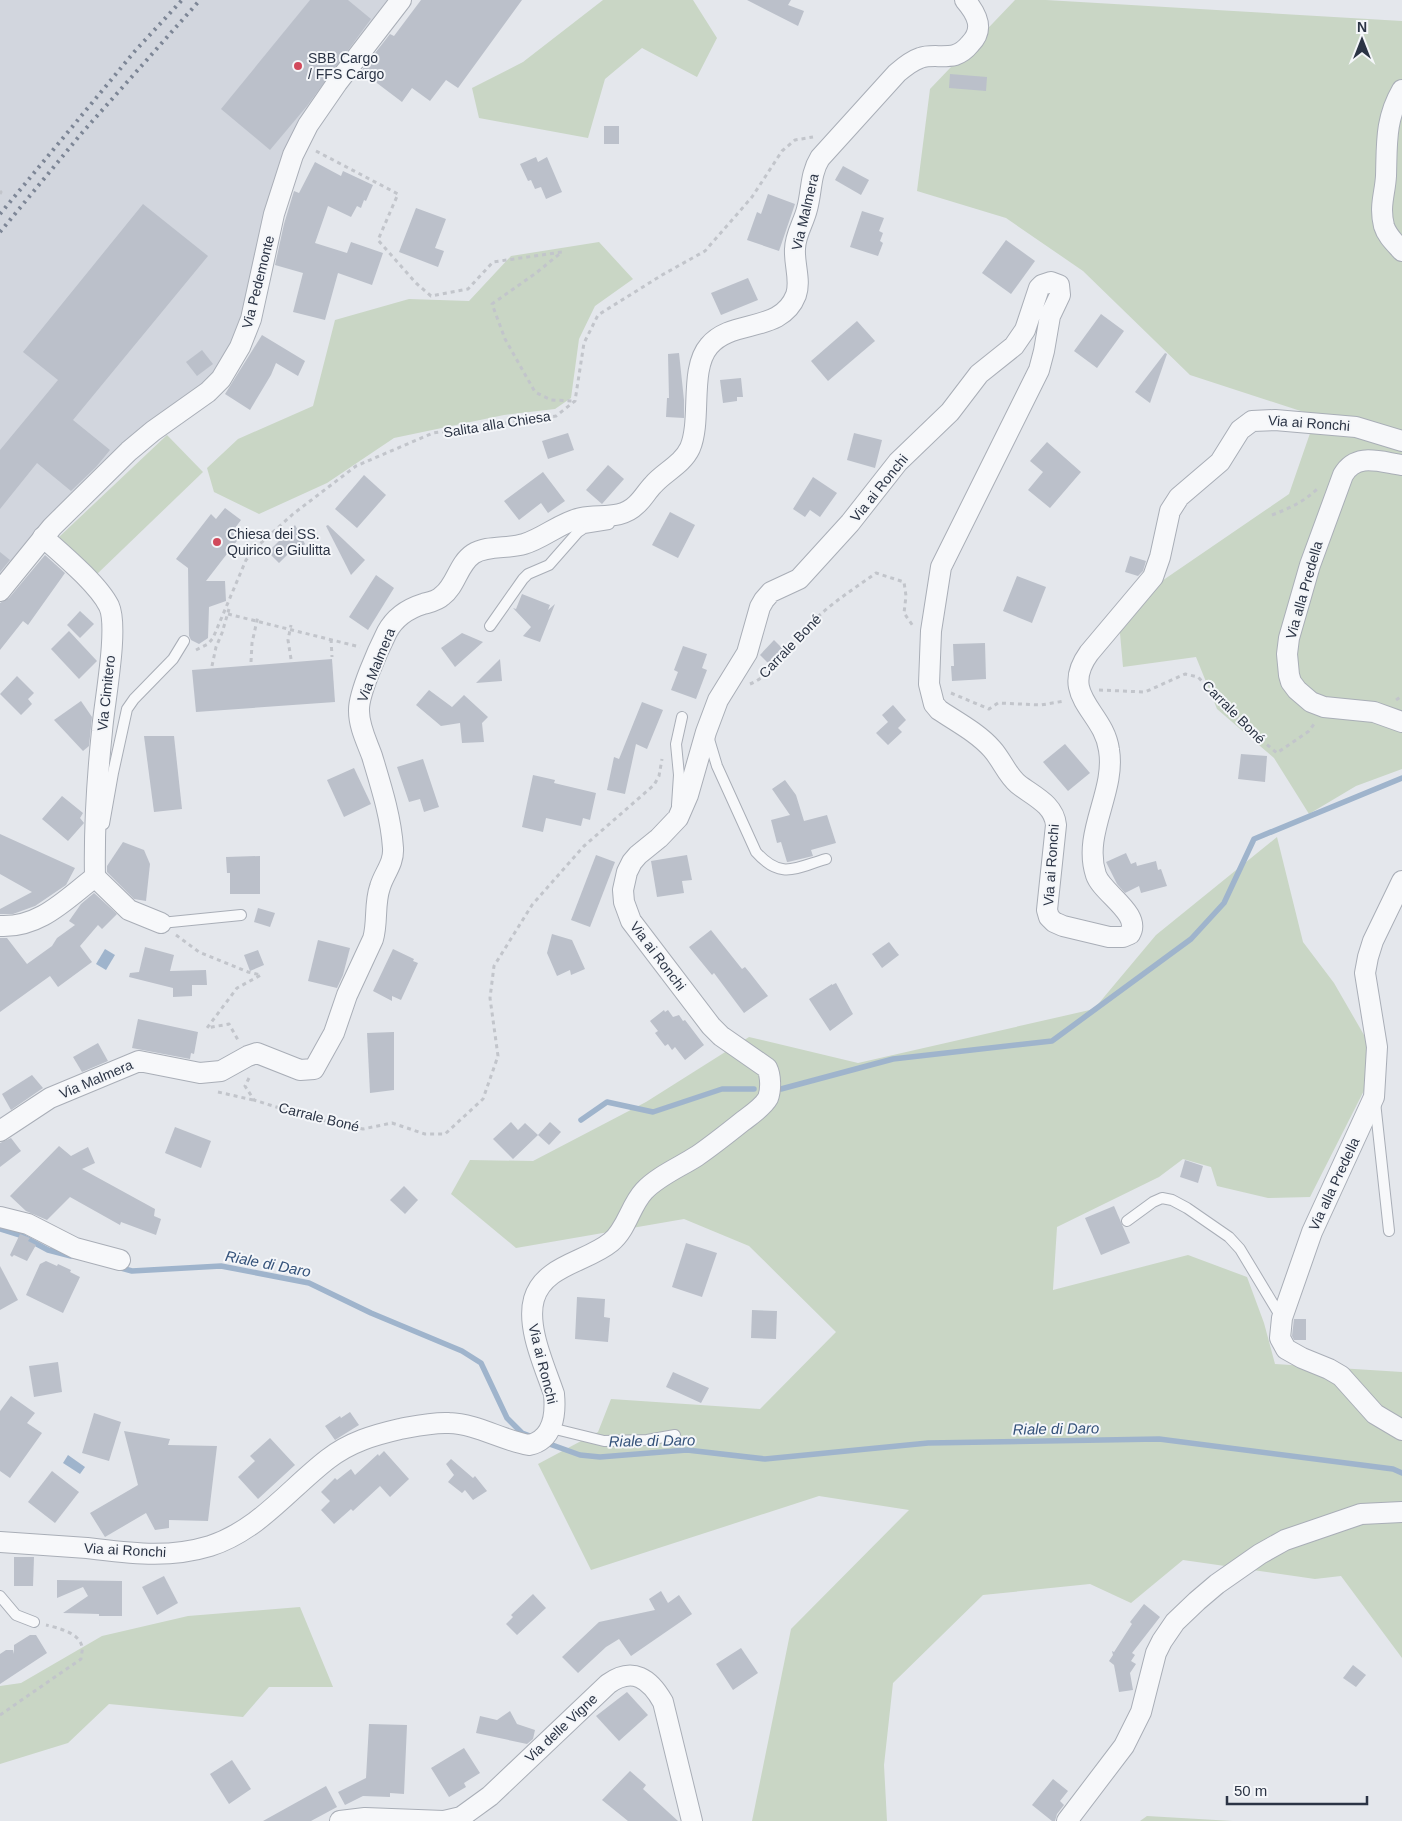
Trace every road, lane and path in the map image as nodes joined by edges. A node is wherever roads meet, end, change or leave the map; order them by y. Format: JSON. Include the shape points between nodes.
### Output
{"nodes":[{"id":1,"x":401,"y":0,"type":"edge"},
{"id":2,"x":965,"y":0,"type":"edge"},
{"id":3,"x":978,"y":0,"type":"edge"},
{"id":4,"x":979,"y":25,"type":"junction"},
{"id":5,"x":1402,"y":90,"type":"edge"},
{"id":6,"x":840,"y":138,"type":"junction"},
{"id":7,"x":298,"y":142,"type":"junction"},
{"id":8,"x":1402,"y":251,"type":"edge"},
{"id":9,"x":575,"y":401,"type":"junction"},
{"id":10,"x":1402,"y":441,"type":"edge"},
{"id":11,"x":1402,"y":465,"type":"edge"},
{"id":12,"x":1319,"y":486,"type":"dead end"},
{"id":13,"x":621,"y":514,"type":"junction"},
{"id":14,"x":1272,"y":515,"type":"dead end"},
{"id":15,"x":44,"y":537,"type":"junction"},
{"id":16,"x":0,"y":591,"type":"edge"},
{"id":17,"x":229,"y":609,"type":"dead end"},
{"id":18,"x":228,"y":614,"type":"junction"},
{"id":19,"x":258,"y":618,"type":"junction"},
{"id":20,"x":490,"y":626,"type":"dead end"},
{"id":21,"x":291,"y":627,"type":"junction"},
{"id":22,"x":915,"y":628,"type":"dead end"},
{"id":23,"x":331,"y":639,"type":"junction"},
{"id":24,"x":184,"y":641,"type":"dead end"},
{"id":25,"x":378,"y":652,"type":"junction"},
{"id":26,"x":332,"y":657,"type":"dead end"},
{"id":27,"x":290,"y":659,"type":"dead end"},
{"id":28,"x":171,"y":661,"type":"junction"},
{"id":29,"x":251,"y":662,"type":"dead end"},
{"id":30,"x":212,"y":666,"type":"dead end"},
{"id":31,"x":929,"y":684,"type":"junction"},
{"id":32,"x":745,"y":686,"type":"dead end"},
{"id":33,"x":1079,"y":691,"type":"junction"},
{"id":34,"x":1402,"y":696,"type":"edge"},
{"id":35,"x":1395,"y":701,"type":"dead end"},
{"id":36,"x":1324,"y":707,"type":"junction"},
{"id":37,"x":682,"y":717,"type":"dead end"},
{"id":38,"x":1402,"y":722,"type":"edge"},
{"id":39,"x":706,"y":732,"type":"junction"},
{"id":40,"x":676,"y":744,"type":"junction"},
{"id":41,"x":678,"y":818,"type":"junction"},
{"id":42,"x":95,"y":847,"type":"junction"},
{"id":43,"x":826,"y":859,"type":"dead end"},
{"id":44,"x":95,"y":877,"type":"junction"},
{"id":45,"x":1402,"y":881,"type":"edge"},
{"id":46,"x":241,"y":915,"type":"dead end"},
{"id":47,"x":161,"y":923,"type":"junction"},
{"id":48,"x":0,"y":926,"type":"edge"},
{"id":49,"x":242,"y":1047,"type":"dead end"},
{"id":50,"x":252,"y":1074,"type":"dead end"},
{"id":51,"x":227,"y":1094,"type":"dead end"},
{"id":52,"x":1374,"y":1097,"type":"junction"},
{"id":53,"x":254,"y":1100,"type":"junction"},
{"id":54,"x":0,"y":1131,"type":"edge"},
{"id":55,"x":0,"y":1217,"type":"edge"},
{"id":56,"x":1127,"y":1221,"type":"dead end"},
{"id":57,"x":1389,"y":1231,"type":"dead end"},
{"id":58,"x":120,"y":1260,"type":"dead end"},
{"id":59,"x":1282,"y":1318,"type":"junction"},
{"id":60,"x":1402,"y":1430,"type":"edge"},
{"id":61,"x":675,"y":1435,"type":"dead end"},
{"id":62,"x":544,"y":1436,"type":"junction"},
{"id":63,"x":1402,"y":1512,"type":"edge"},
{"id":64,"x":0,"y":1542,"type":"edge"},
{"id":65,"x":0,"y":1596,"type":"edge"},
{"id":66,"x":34,"y":1622,"type":"joint"},
{"id":67,"x":0,"y":1715,"type":"edge"},
{"id":68,"x":340,"y":1821,"type":"edge"},
{"id":69,"x":692,"y":1821,"type":"edge"},
{"id":70,"x":1067,"y":1821,"type":"edge"}],
"edges":[{"from":1,"to":7,"type":"street","name":"Via Pedemonte","via":[[337,83]]},
{"from":2,"to":4,"type":"street"},
{"from":3,"to":4,"type":"street","name":"Via Malmera","via":[[985,14]]},
{"from":4,"to":6,"type":"street","name":"Via Malmera","via":[[975,40],[960,53],[918,58],[908,64]]},
{"from":5,"to":8,"type":"street","via":[[1388,124],[1382,204],[1385,227]]},
{"from":6,"to":9,"type":"path","via":[[795,140],[782,151],[752,197],[705,251],[598,315],[584,343]]},
{"from":6,"to":13,"type":"street","name":"Via Malmera","via":[[820,158],[813,172],[808,208],[795,244],[798,288],[792,303],[777,318],[717,338],[704,352],[694,438],[687,454],[653,484],[637,504]]},
{"from":7,"to":9,"type":"path","via":[[398,194],[378,240],[431,296],[468,289],[493,262],[562,252],[492,304],[505,339],[534,392],[551,400]]},
{"from":7,"to":15,"type":"street","name":"Via Pedemonte","via":[[274,214],[251,319],[221,379],[128,451]]},
{"from":9,"to":28,"type":"path","name":"Salita alla Chiesa","via":[[556,416],[434,433],[356,466],[261,543],[246,560],[208,644]]},
{"from":10,"to":33,"type":"street","name":"Via ai Ronchi","via":[[1356,427],[1276,420],[1260,420],[1246,425],[1220,462],[1173,504],[1153,577],[1083,661],[1078,674]]},
{"from":11,"to":36,"type":"street","name":"Via alla Predella","via":[[1364,460],[1347,468],[1310,565],[1289,638],[1288,668],[1291,682],[1297,690],[1311,702]]},
{"from":12,"to":14,"type":"path","via":[[1296,506]]},
{"from":13,"to":20,"type":"lane","via":[[618,522],[584,528],[572,537],[549,565],[528,574]]},
{"from":13,"to":25,"type":"street","name":"Via Malmera","via":[[578,518],[534,541],[476,552],[467,559],[442,597],[401,614],[388,630]]},
{"from":15,"to":16,"type":"street","name":"Via Pedemonte"},
{"from":15,"to":42,"type":"street","name":"Via Cimitero","via":[[104,598],[112,617]]},
{"from":17,"to":18,"type":"path"},
{"from":18,"to":19,"type":"path"},
{"from":18,"to":30,"type":"path"},
{"from":19,"to":21,"type":"path"},
{"from":19,"to":29,"type":"path"},
{"from":21,"to":23,"type":"path"},
{"from":21,"to":27,"type":"path","via":[[288,640]]},
{"from":22,"to":32,"type":"path","name":"Carrale Boné","via":[[904,613],[904,582],[876,573],[822,613],[769,671]]},
{"from":23,"to":25,"type":"path"},
{"from":23,"to":26,"type":"path"},
{"from":24,"to":28,"type":"lane"},
{"from":25,"to":54,"type":"street","name":"Via Malmera","via":[[358,711],[381,787],[394,853],[391,867],[380,887],[373,939],[347,995],[334,1033],[317,1065],[310,1070],[300,1070],[257,1053],[221,1071],[200,1073],[139,1062],[50,1098]]},
{"from":28,"to":42,"type":"lane","via":[[127,708],[101,838]]},
{"from":31,"to":33,"type":"path","name":"Carrale Boné","via":[[989,708],[998,703],[1054,704]]},
{"from":31,"to":33,"type":"street","name":"Via ai Ronchi","via":[[934,704],[939,710],[986,743],[1018,784],[1053,812],[1056,825],[1046,902],[1049,916],[1063,926],[1108,937],[1123,937],[1130,934],[1133,925],[1096,876],[1093,853],[1110,763],[1109,749],[1101,727]]},
{"from":31,"to":39,"type":"street","name":"Via ai Ronchi","via":[[931,631],[941,567],[1039,370],[1050,316],[1060,295],[1060,288],[1055,283],[1046,283],[1039,288],[1025,330],[1014,346],[979,374],[950,412],[898,462],[850,523],[799,579],[771,592],[764,600],[748,652],[718,700]]},
{"from":33,"to":36,"type":"path","name":"Carrale Boné","via":[[1145,692],[1185,674],[1198,677],[1276,753],[1309,731]]},
{"from":34,"to":35,"type":"path"},
{"from":36,"to":38,"type":"street","name":"Via alla Predella","via":[[1374,712]]},
{"from":37,"to":40,"type":"lane"},
{"from":39,"to":41,"type":"street","name":"Via ai Ronchi"},
{"from":39,"to":43,"type":"lane","via":[[717,766],[762,859],[768,865],[784,870]]},
{"from":40,"to":41,"type":"lane"},
{"from":40,"to":53,"type":"path","name":"Carrale Boné","via":[[664,749],[654,785],[584,846],[532,905],[494,966],[490,998],[498,1056],[483,1099],[445,1134],[426,1134],[392,1123],[363,1129],[308,1117]]},
{"from":41,"to":62,"type":"street","name":"Via ai Ronchi","via":[[632,862],[626,872],[623,890],[626,912],[711,1026],[767,1068],[769,1094],[749,1117],[650,1185],[614,1241],[557,1271],[540,1286],[534,1298],[532,1324],[554,1394],[555,1414]]},
{"from":42,"to":44,"type":"street","name":"Via Cimitero"},
{"from":44,"to":47,"type":"street","via":[[129,910]]},
{"from":44,"to":48,"type":"street","via":[[34,922]]},
{"from":45,"to":52,"type":"street","name":"Via alla Predella","via":[[1373,941],[1365,974],[1377,1046]]},
{"from":46,"to":47,"type":"lane"},
{"from":47,"to":49,"type":"path","via":[[199,952],[261,975],[237,988],[206,1028],[229,1024]]},
{"from":50,"to":53,"type":"path","via":[[245,1086]]},
{"from":51,"to":53,"type":"path","name":"Carrale Boné"},
{"from":52,"to":57,"type":"lane"},
{"from":52,"to":59,"type":"street","name":"Via alla Predella","via":[[1312,1232]]},
{"from":55,"to":58,"type":"street","via":[[28,1224],[75,1248]]},
{"from":56,"to":59,"type":"lane","via":[[1162,1198],[1187,1208],[1229,1236]]},
{"from":59,"to":60,"type":"street","name":"Via alla Predella","via":[[1280,1338],[1286,1349],[1341,1376],[1375,1414]]},
{"from":61,"to":62,"type":"lane","via":[[648,1440],[604,1441]]},
{"from":62,"to":64,"type":"street","name":"Via ai Ronchi","via":[[521,1443],[446,1422],[358,1440],[328,1459],[265,1515],[244,1529],[213,1545],[190,1551],[154,1555]]},
{"from":63,"to":70,"type":"street","via":[[1361,1514],[1285,1540],[1247,1563],[1197,1601],[1175,1622],[1156,1653],[1141,1712],[1124,1746]]},
{"from":65,"to":66,"type":"lane","via":[[16,1615]]},
{"from":66,"to":67,"type":"path","via":[[62,1629],[78,1638],[82,1646],[81,1659]]},
{"from":68,"to":69,"type":"street","name":"Via delle Vigne","via":[[461,1817],[490,1796],[608,1684],[628,1675],[649,1683],[663,1702]]}]}
